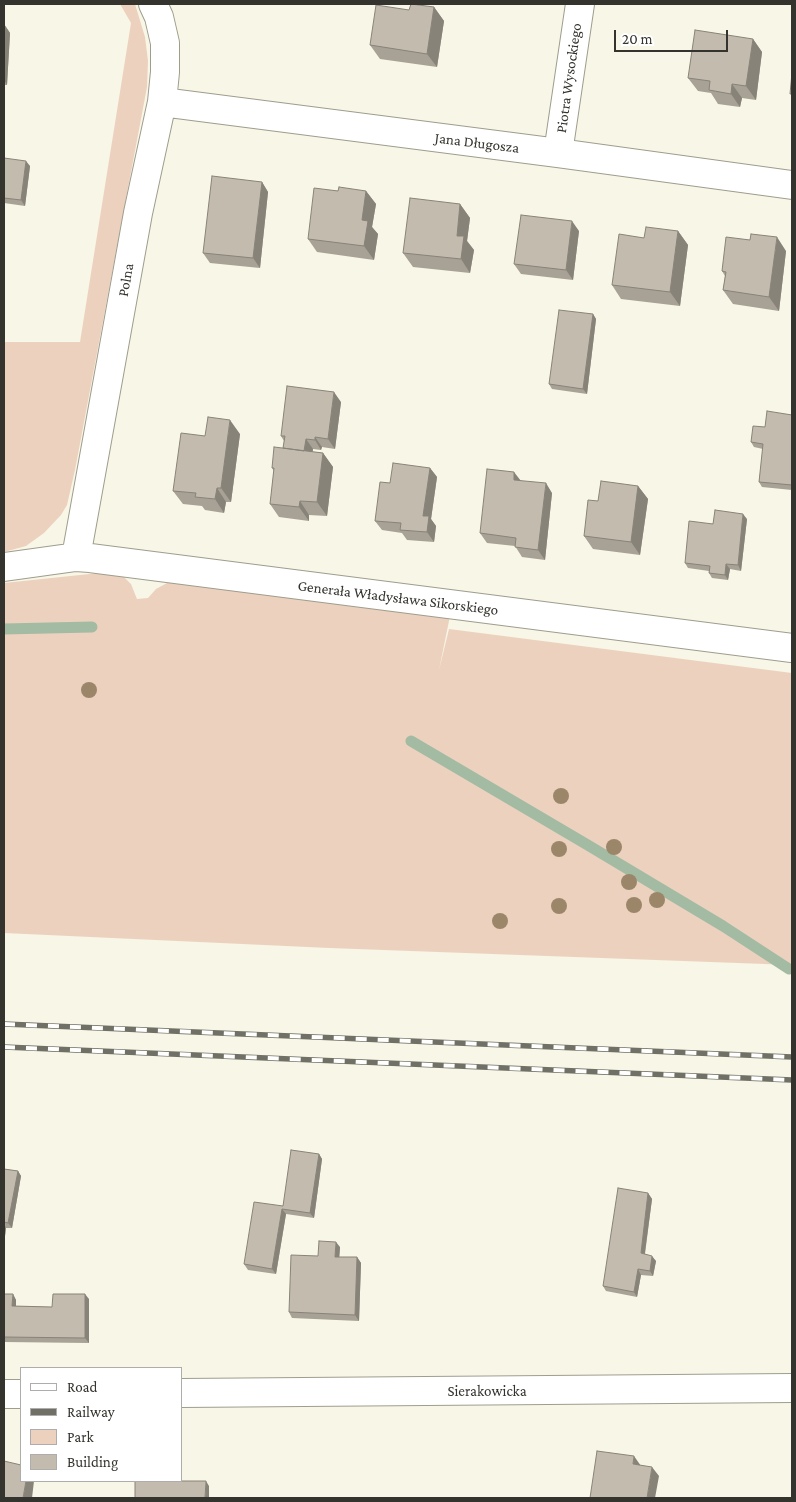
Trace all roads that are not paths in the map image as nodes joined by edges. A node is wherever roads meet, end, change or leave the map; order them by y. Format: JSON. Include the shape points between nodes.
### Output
{"nodes":[{"id":1,"x":153,"y":4,"type":"edge"},
{"id":2,"x":580,"y":4,"type":"edge"},
{"id":3,"x":162,"y":102,"type":"junction"},
{"id":4,"x":558,"y":153,"type":"junction"},
{"id":5,"x":792,"y":185,"type":"edge"},
{"id":6,"x":76,"y":557,"type":"junction"},
{"id":7,"x":4,"y":567,"type":"edge"},
{"id":8,"x":792,"y":648,"type":"edge"},
{"id":9,"x":792,"y":1388,"type":"edge"},
{"id":10,"x":182,"y":1393,"type":"edge"},
{"id":11,"x":4,"y":1394,"type":"edge"},
{"id":12,"x":20,"y":1394,"type":"edge"}],
"edges":[{"from":1,"to":3,"type":"street","name":"Polna","via":[[165,43]]},
{"from":2,"to":4,"type":"street","name":"Piotra Wysockiego"},
{"from":3,"to":4,"type":"street","name":"Jana Długosza"},
{"from":3,"to":6,"type":"street","name":"Polna","via":[[138,213]]},
{"from":4,"to":5,"type":"street","name":"Jana Długosza"},
{"from":6,"to":7,"type":"street","name":"Generała Władysława Sikorskiego"},
{"from":6,"to":8,"type":"street","name":"Generała Władysława Sikorskiego"},
{"from":9,"to":10,"type":"street","name":"Sierakowicka"},
{"from":11,"to":12,"type":"street"}]}
